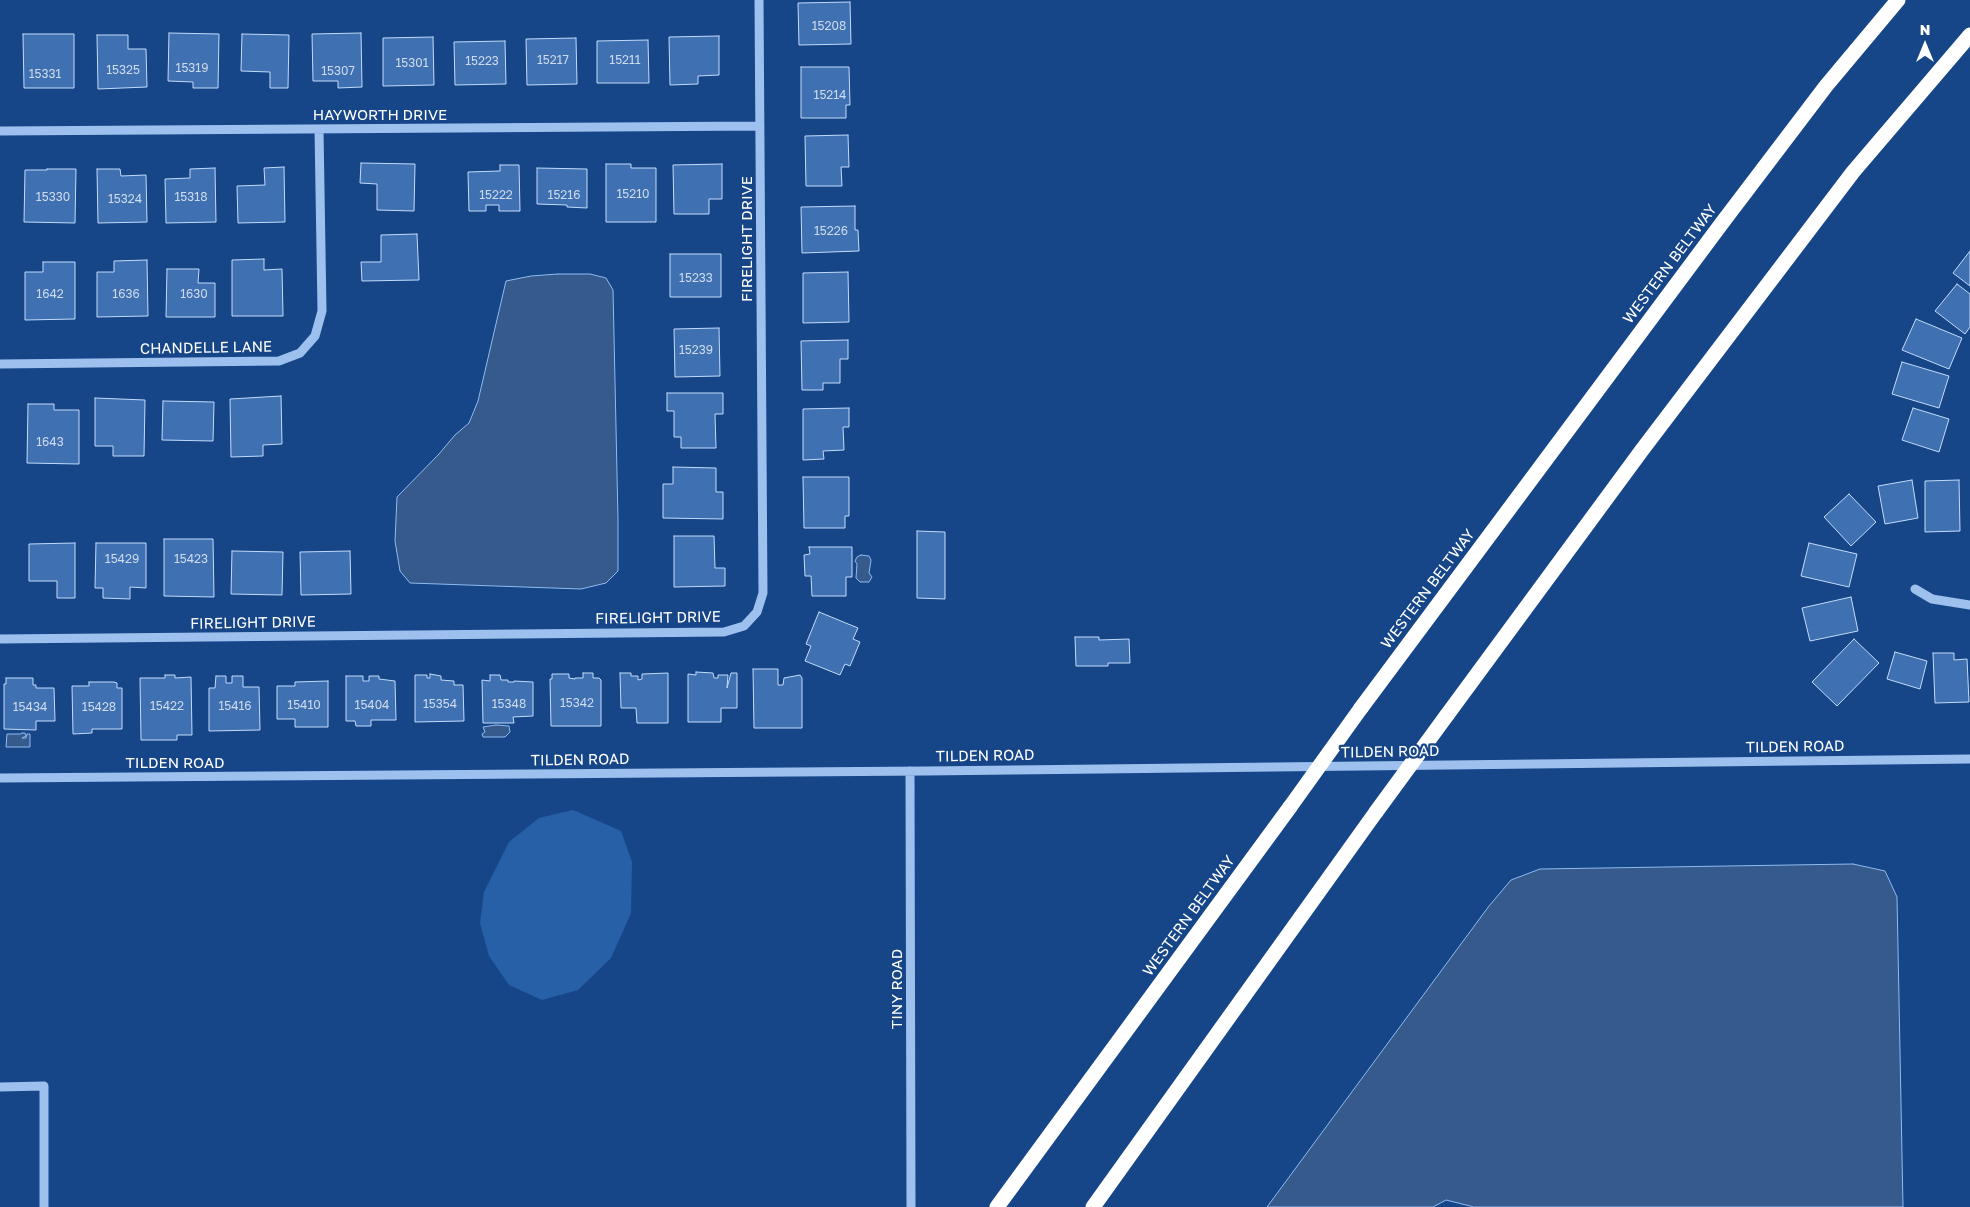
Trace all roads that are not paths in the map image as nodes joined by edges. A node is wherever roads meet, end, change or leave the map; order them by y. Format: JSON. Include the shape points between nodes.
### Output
{"nodes":[{"id":1,"x":759,"y":0,"type":"edge"},
{"id":2,"x":1898,"y":0,"type":"edge"},
{"id":3,"x":1970,"y":35,"type":"edge"},
{"id":4,"x":760,"y":126,"type":"junction"},
{"id":5,"x":320,"y":129,"type":"junction"},
{"id":6,"x":0,"y":131,"type":"edge"},
{"id":7,"x":0,"y":364,"type":"edge"},
{"id":8,"x":1914,"y":589,"type":"dead end"},
{"id":9,"x":1970,"y":605,"type":"edge"},
{"id":10,"x":0,"y":639,"type":"edge"},
{"id":11,"x":1970,"y":759,"type":"edge"},
{"id":12,"x":910,"y":771,"type":"junction"},
{"id":13,"x":0,"y":778,"type":"edge"},
{"id":14,"x":0,"y":1087,"type":"edge"},
{"id":15,"x":44,"y":1207,"type":"edge"},
{"id":16,"x":911,"y":1207,"type":"edge"},
{"id":17,"x":998,"y":1207,"type":"edge"},
{"id":18,"x":1093,"y":1207,"type":"edge"}],
"edges":[{"from":1,"to":4,"type":"street","name":"FIRELIGHT DRIVE"},
{"from":2,"to":17,"type":"highway","name":"WESTERN BELTWAY","bridge":true,"via":[[1826,86],[1728,215],[1361,708]]},
{"from":3,"to":18,"type":"highway","bridge":true,"via":[[1853,172],[1636,458],[1376,812]]},
{"from":4,"to":5,"type":"street","name":"HAYWORTH DRIVE"},
{"from":4,"to":10,"type":"street","name":"FIRELIGHT DRIVE","via":[[763,592],[757,612],[744,626],[724,632]]},
{"from":5,"to":6,"type":"street","name":"HAYWORTH DRIVE"},
{"from":5,"to":7,"type":"street","name":"CHANDELLE LANE","via":[[322,311],[315,336],[300,353],[279,361]]},
{"from":8,"to":9,"type":"street","via":[[1932,599]]},
{"from":11,"to":12,"type":"street","name":"TILDEN ROAD"},
{"from":12,"to":13,"type":"street","name":"TILDEN ROAD"},
{"from":12,"to":16,"type":"street","name":"TINY ROAD"},
{"from":14,"to":15,"type":"street","via":[[44,1086]]}]}
